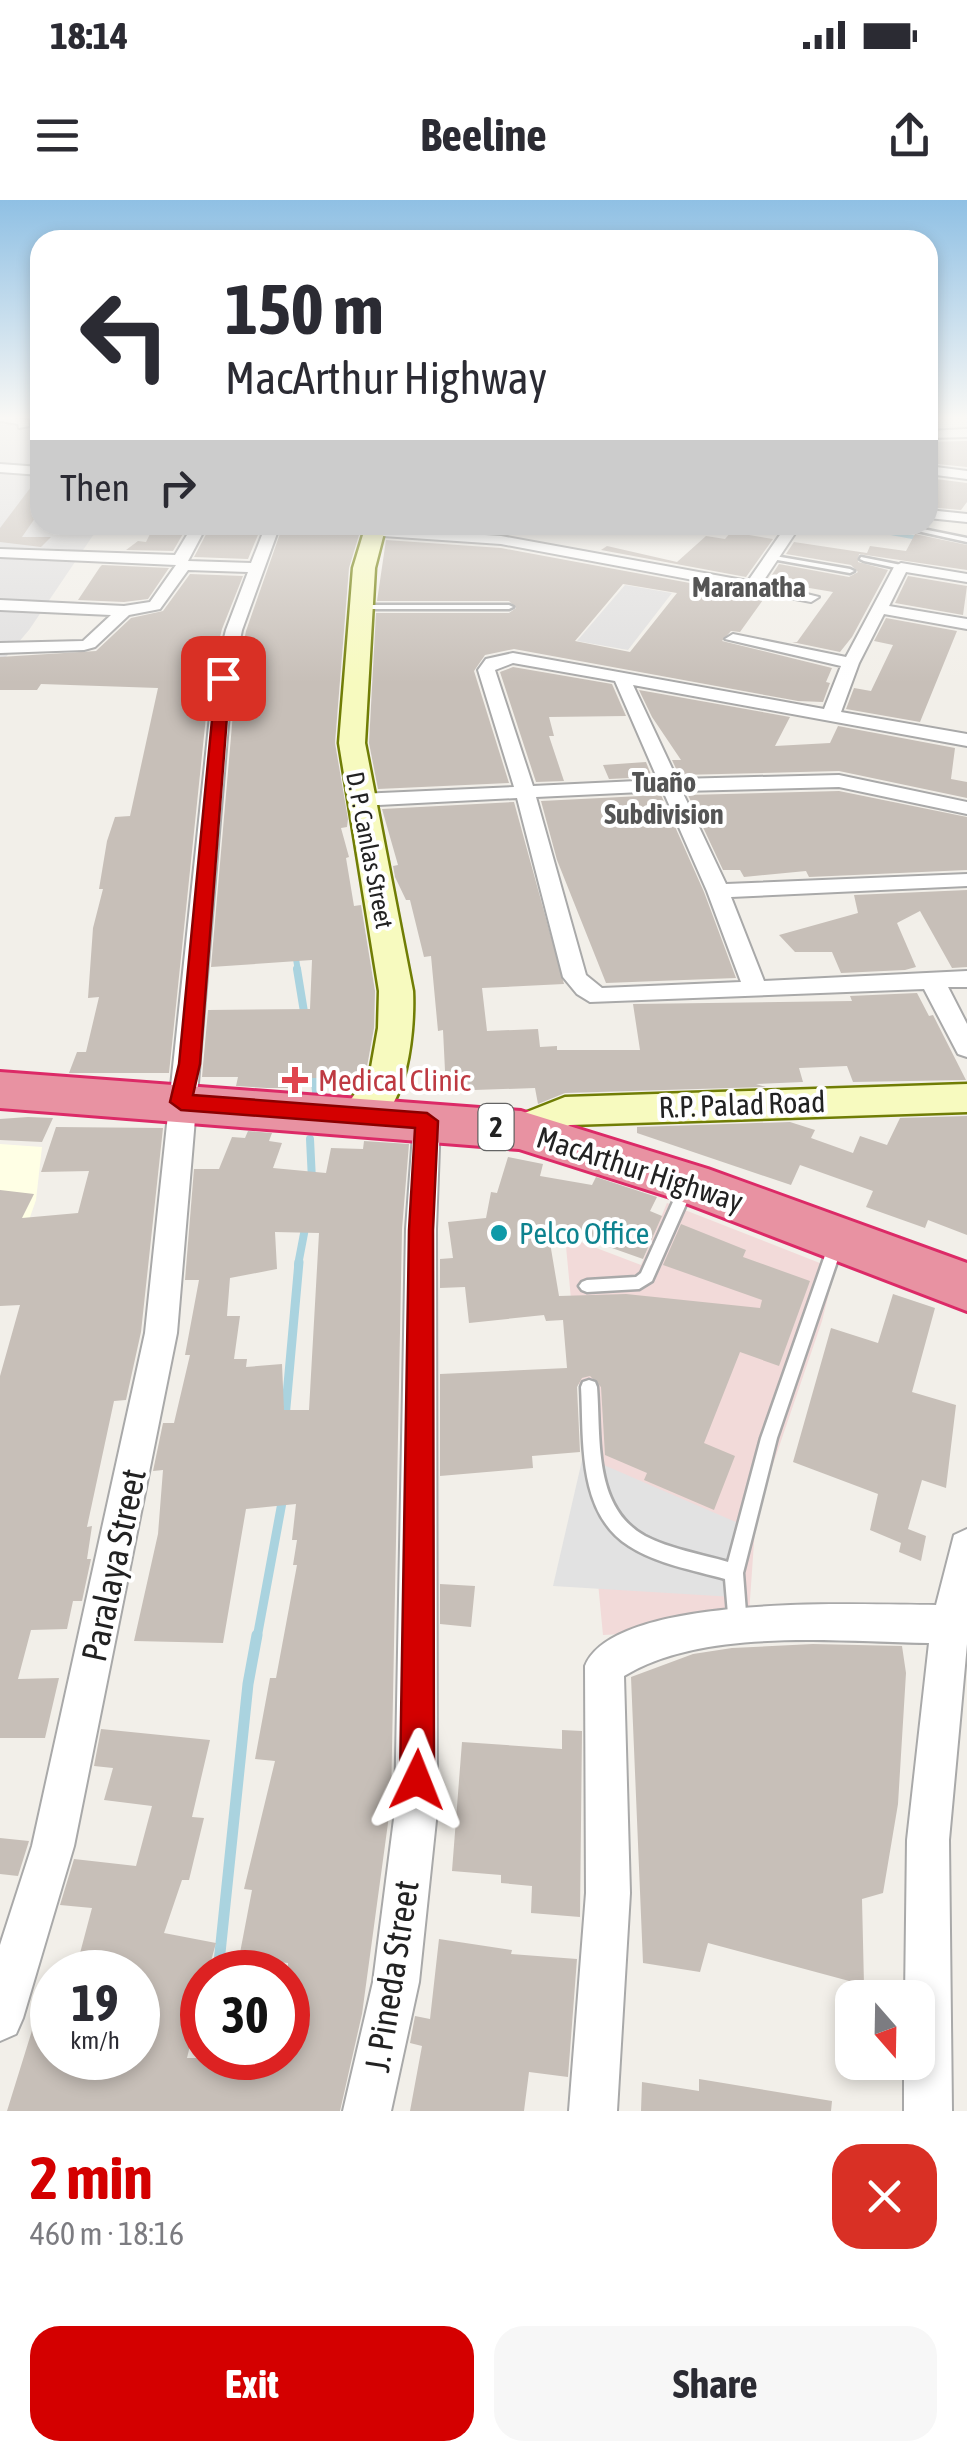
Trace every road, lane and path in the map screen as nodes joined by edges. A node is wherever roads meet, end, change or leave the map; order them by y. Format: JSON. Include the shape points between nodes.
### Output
{"nodes":[{"id":1,"x":938,"y":515,"type":"edge"},
{"id":2,"x":967,"y":518,"type":"edge"},
{"id":3,"x":938,"y":534,"type":"edge"},
{"id":4,"x":195,"y":535,"type":"edge"},
{"id":5,"x":268,"y":535,"type":"edge"},
{"id":6,"x":373,"y":535,"type":"edge"},
{"id":7,"x":448,"y":535,"type":"edge"},
{"id":8,"x":787,"y":535,"type":"edge"},
{"id":9,"x":967,"y":540,"type":"edge"},
{"id":10,"x":0,"y":554,"type":"edge"},
{"id":11,"x":772,"y":557,"type":"junction"},
{"id":12,"x":864,"y":559,"type":"dead end"},
{"id":13,"x":182,"y":562,"type":"junction"},
{"id":14,"x":901,"y":566,"type":"junction"},
{"id":15,"x":256,"y":568,"type":"junction"},
{"id":16,"x":850,"y":571,"type":"dead end"},
{"id":17,"x":967,"y":578,"type":"edge"},
{"id":18,"x":751,"y":588,"type":"junction"},
{"id":19,"x":811,"y":597,"type":"dead end"},
{"id":20,"x":0,"y":605,"type":"edge"},
{"id":21,"x":362,"y":607,"type":"junction"},
{"id":22,"x":508,"y":607,"type":"dead end"},
{"id":23,"x":880,"y":609,"type":"junction"},
{"id":24,"x":124,"y":611,"type":"junction"},
{"id":25,"x":967,"y":624,"type":"edge"},
{"id":26,"x":733,"y":639,"type":"dead end"},
{"id":27,"x":0,"y":648,"type":"edge"},
{"id":28,"x":851,"y":663,"type":"junction"},
{"id":29,"x":622,"y":679,"type":"junction"},
{"id":30,"x":831,"y":715,"type":"junction"},
{"id":31,"x":967,"y":740,"type":"edge"},
{"id":32,"x":669,"y":785,"type":"junction"},
{"id":33,"x":526,"y":792,"type":"junction"},
{"id":34,"x":360,"y":800,"type":"junction"},
{"id":35,"x":967,"y":808,"type":"edge"},
{"id":36,"x":967,"y":880,"type":"edge"},
{"id":37,"x":718,"y":891,"type":"junction"},
{"id":38,"x":967,"y":979,"type":"edge"},
{"id":39,"x":932,"y":980,"type":"junction"},
{"id":40,"x":754,"y":988,"type":"junction"},
{"id":41,"x":967,"y":1048,"type":"edge"},
{"id":42,"x":395,"y":1056,"type":"junction"},
{"id":43,"x":0,"y":1090,"type":"edge"},
{"id":44,"x":967,"y":1098,"type":"edge"},
{"id":45,"x":181,"y":1102,"type":"junction"},
{"id":46,"x":358,"y":1116,"type":"junction"},
{"id":47,"x":423,"y":1121,"type":"junction"},
{"id":48,"x":521,"y":1130,"type":"junction"},
{"id":49,"x":688,"y":1183,"type":"junction"},
{"id":50,"x":838,"y":1239,"type":"junction"},
{"id":51,"x":588,"y":1286,"type":"dead end"},
{"id":52,"x":967,"y":1287,"type":"edge"},
{"id":53,"x":590,"y":1386,"type":"dead end"},
{"id":54,"x":967,"y":1547,"type":"edge"},
{"id":55,"x":734,"y":1572,"type":"junction"},
{"id":56,"x":950,"y":1624,"type":"junction"},
{"id":57,"x":738,"y":1627,"type":"junction"},
{"id":58,"x":0,"y":2018,"type":"edge"},
{"id":59,"x":367,"y":2111,"type":"edge"},
{"id":60,"x":593,"y":2111,"type":"edge"},
{"id":61,"x":928,"y":2111,"type":"edge"}],
"edges":[{"from":1,"to":2,"type":"street"},
{"from":3,"to":9,"type":"lane"},
{"from":4,"to":13,"type":"street"},
{"from":5,"to":15,"type":"street","name":"Paralaya Street"},
{"from":6,"to":21,"type":"main road","name":"D. P. Canlas Street"},
{"from":7,"to":18,"type":"street"},
{"from":8,"to":11,"type":"street"},
{"from":10,"to":13,"type":"street"},
{"from":11,"to":16,"type":"lane"},
{"from":11,"to":18,"type":"street"},
{"from":12,"to":14,"type":"lane"},
{"from":13,"to":15,"type":"street"},
{"from":13,"to":24,"type":"street","via":[[155,606]]},
{"from":14,"to":17,"type":"street"},
{"from":14,"to":23,"type":"street"},
{"from":15,"to":45,"type":"street","name":"Paralaya Street","via":[[223,678],[190,1064]]},
{"from":18,"to":19,"type":"street"},
{"from":20,"to":24,"type":"street"},
{"from":21,"to":22,"type":"lane"},
{"from":21,"to":34,"type":"main road","name":"D. P. Canlas Street","via":[[352,743]]},
{"from":23,"to":25,"type":"street"},
{"from":23,"to":28,"type":"street"},
{"from":24,"to":27,"type":"street","via":[[78,648]]},
{"from":26,"to":28,"type":"street"},
{"from":28,"to":30,"type":"street"},
{"from":29,"to":30,"type":"street"},
{"from":29,"to":32,"type":"street"},
{"from":29,"to":33,"type":"street","via":[[513,658],[492,662],[486,670]]},
{"from":30,"to":31,"type":"street"},
{"from":32,"to":33,"type":"street"},
{"from":32,"to":35,"type":"street","via":[[839,781]]},
{"from":32,"to":37,"type":"street"},
{"from":33,"to":34,"type":"street"},
{"from":33,"to":40,"type":"street","via":[[575,976],[585,989],[598,996]]},
{"from":34,"to":42,"type":"main road","name":"D. P. Canlas Street","via":[[396,991]]},
{"from":36,"to":37,"type":"street"},
{"from":37,"to":40,"type":"street"},
{"from":38,"to":39,"type":"street"},
{"from":39,"to":40,"type":"street"},
{"from":39,"to":41,"type":"street"},
{"from":42,"to":46,"type":"main road","name":"D. P. Canlas Street","via":[[389,1077]]},
{"from":42,"to":47,"type":"main road","name":"D. P. Canlas Street"},
{"from":43,"to":45,"type":"highway","name":"MacArthur Highway","number":"2"},
{"from":44,"to":48,"type":"main road","name":"R.P. Palad Road","via":[[565,1111]]},
{"from":45,"to":46,"type":"highway","name":"MacArthur Highway","number":"2"},
{"from":45,"to":58,"type":"street","name":"Paralaya Street","via":[[150,1396],[53,1846]]},
{"from":46,"to":47,"type":"highway","name":"MacArthur Highway","number":"2"},
{"from":47,"to":48,"type":"highway","name":"MacArthur Highway","number":"2"},
{"from":47,"to":59,"type":"street","name":"J. Pineda Street","via":[[416,1811],[396,1982]]},
{"from":48,"to":49,"type":"highway","name":"MacArthur Highway","number":"2"},
{"from":49,"to":50,"type":"highway","name":"MacArthur Highway","number":"2"},
{"from":49,"to":51,"type":"lane","via":[[647,1276]]},
{"from":50,"to":52,"type":"highway","name":"MacArthur Highway","number":"2"},
{"from":50,"to":55,"type":"lane","via":[[769,1438]]},
{"from":53,"to":55,"type":"lane","via":[[599,1497],[611,1521],[636,1541]]},
{"from":54,"to":56,"type":"street"},
{"from":55,"to":57,"type":"lane"},
{"from":56,"to":57,"type":"street"},
{"from":56,"to":61,"type":"street","via":[[928,1840]]},
{"from":57,"to":60,"type":"street","via":[[672,1636],[620,1652],[604,1666],[608,1894]]}]}
